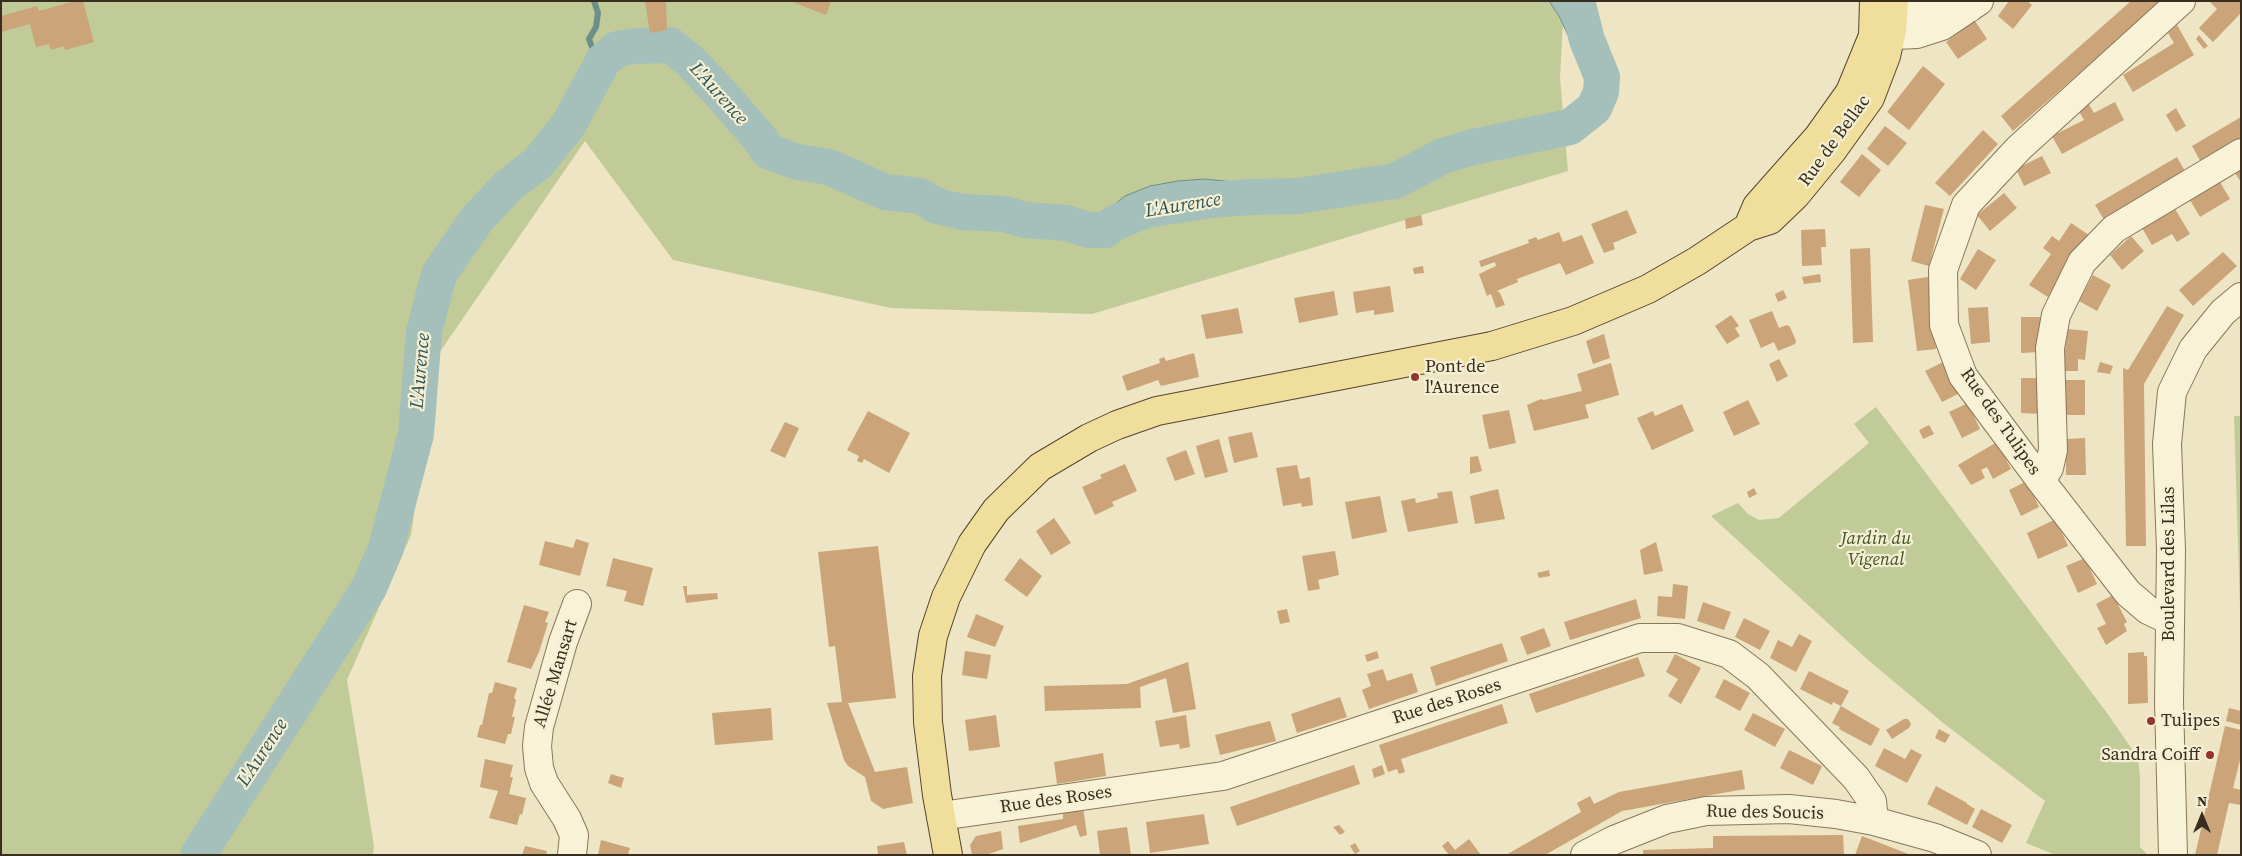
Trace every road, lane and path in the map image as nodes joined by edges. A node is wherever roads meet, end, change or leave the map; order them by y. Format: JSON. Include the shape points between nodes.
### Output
{"nodes":[{"id":1,"x":2181,"y":1,"type":"edge"},
{"id":2,"x":1884,"y":3,"type":"edge"},
{"id":3,"x":1975,"y":4,"type":"edge"},
{"id":4,"x":1882,"y":35,"type":"junction"},
{"id":5,"x":2241,"y":153,"type":"edge"},
{"id":6,"x":2241,"y":297,"type":"edge"},
{"id":7,"x":2041,"y":481,"type":"junction"},
{"id":8,"x":578,"y":604,"type":"dead end"},
{"id":9,"x":2169,"y":620,"type":"junction"},
{"id":10,"x":942,"y":816,"type":"junction"},
{"id":11,"x":1874,"y":821,"type":"junction"},
{"id":12,"x":1617,"y":847,"type":"edge"},
{"id":13,"x":572,"y":855,"type":"edge"},
{"id":14,"x":948,"y":855,"type":"edge"},
{"id":15,"x":1585,"y":855,"type":"edge"},
{"id":16,"x":1977,"y":855,"type":"edge"},
{"id":17,"x":2172,"y":855,"type":"edge"}],
"edges":[{"from":1,"to":7,"type":"street","name":"Rue des Tulipes","via":[[2019,148],[1966,205],[1943,270],[1944,325],[1963,376]]},
{"from":2,"to":3,"type":"street","via":[[1940,10]]},
{"from":2,"to":4,"type":"main road","name":"Rue de Bellac"},
{"from":3,"to":4,"type":"street","via":[[1942,26],[1918,34]]},
{"from":4,"to":10,"type":"main road","name":"Rue de Bellac","via":[[1886,56],[1870,98],[1795,196],[1770,220],[1748,227],[1648,289],[1573,321],[1492,346],[1157,411],[1089,438],[1040,467],[996,510],[972,544],[946,598],[933,636],[927,676],[928,722]]},
{"from":5,"to":7,"type":"street","via":[[2114,229],[2082,262],[2056,315],[2050,348],[2053,450],[2049,468]]},
{"from":6,"to":9,"type":"street","name":"Boulevard des Lilas","via":[[2223,312],[2193,349],[2172,392],[2167,444],[2171,550]]},
{"from":7,"to":9,"type":"street","name":"Rue des Tulipes","via":[[2128,593],[2148,610]]},
{"from":8,"to":13,"type":"street","name":"Allée Mansart","via":[[563,642],[539,727],[537,746],[544,783],[574,835]]},
{"from":9,"to":17,"type":"street","name":"Boulevard des Lilas"},
{"from":10,"to":11,"type":"street","name":"Rue des Roses","via":[[1222,776],[1640,638],[1678,638],[1729,654],[1758,676],[1856,778],[1872,800]]},
{"from":10,"to":14,"type":"main road","name":"Rue de Bellac"},
{"from":11,"to":12,"type":"street","name":"Rue des Soucis","via":[[1789,810],[1706,811],[1667,819]]},
{"from":11,"to":16,"type":"street","name":"Rue des Soucis","via":[[1935,838]]},
{"from":12,"to":15,"type":"street","name":"Rue des Soucis"}]}
